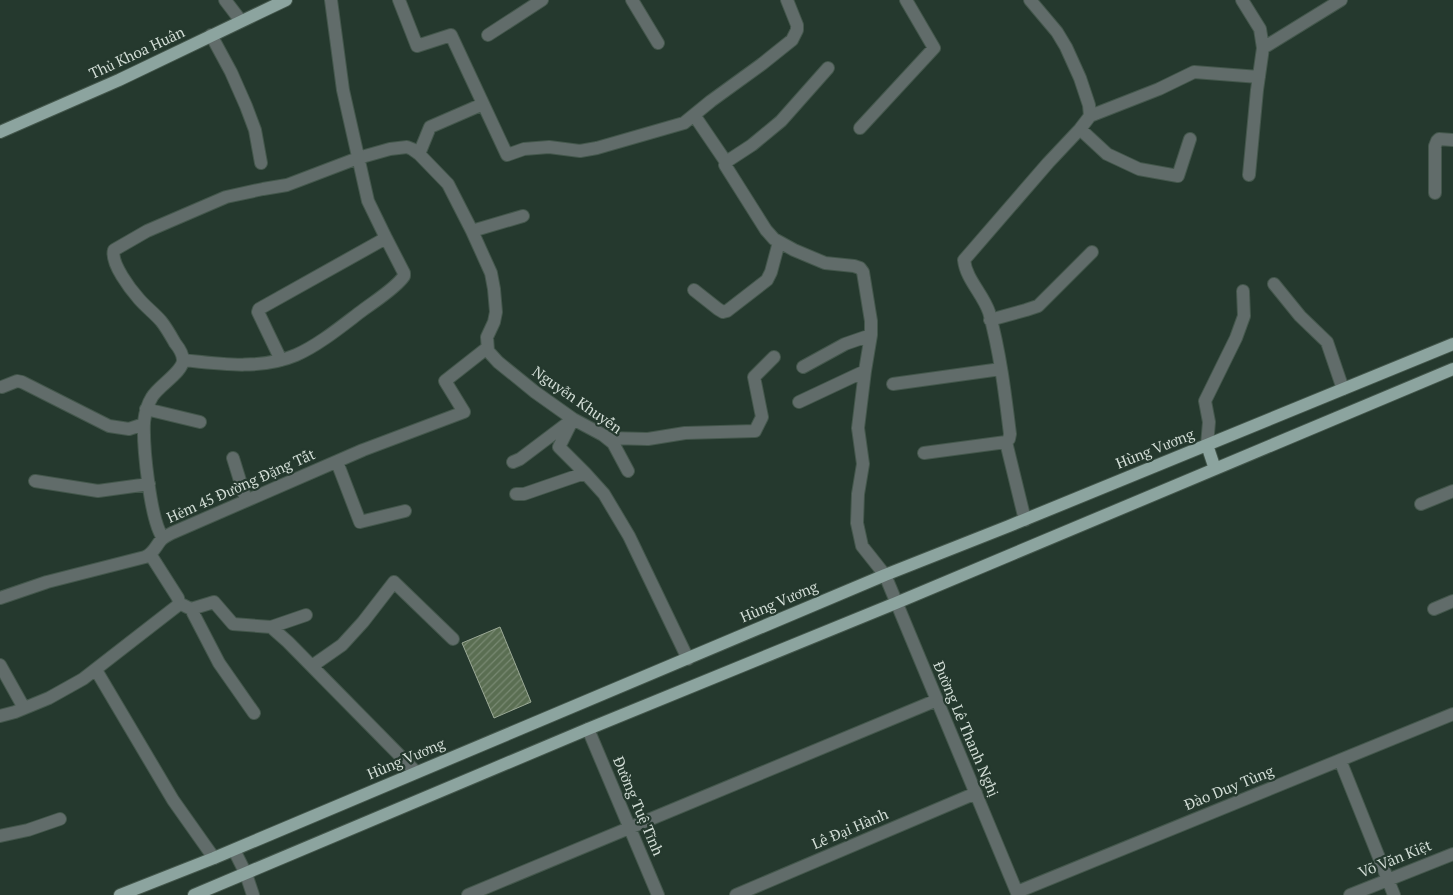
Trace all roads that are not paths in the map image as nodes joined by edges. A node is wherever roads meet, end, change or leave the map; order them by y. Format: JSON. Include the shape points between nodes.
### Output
{"nodes":[{"id":1,"x":225,"y":0,"type":"edge"},
{"id":2,"x":286,"y":0,"type":"edge"},
{"id":3,"x":331,"y":0,"type":"edge"},
{"id":4,"x":399,"y":0,"type":"edge"},
{"id":5,"x":542,"y":0,"type":"edge"},
{"id":6,"x":632,"y":0,"type":"edge"},
{"id":7,"x":787,"y":0,"type":"edge"},
{"id":8,"x":906,"y":0,"type":"edge"},
{"id":9,"x":1030,"y":0,"type":"edge"},
{"id":10,"x":1242,"y":0,"type":"edge"},
{"id":11,"x":1342,"y":0,"type":"edge"},
{"id":12,"x":241,"y":21,"type":"junction"},
{"id":13,"x":211,"y":35,"type":"junction"},
{"id":14,"x":488,"y":35,"type":"dead end"},
{"id":15,"x":658,"y":43,"type":"dead end"},
{"id":16,"x":1263,"y":48,"type":"junction"},
{"id":17,"x":828,"y":68,"type":"dead end"},
{"id":18,"x":1259,"y":77,"type":"junction"},
{"id":19,"x":483,"y":104,"type":"junction"},
{"id":20,"x":1089,"y":111,"type":"junction"},
{"id":21,"x":694,"y":115,"type":"junction"},
{"id":22,"x":860,"y":128,"type":"dead end"},
{"id":23,"x":1080,"y":129,"type":"junction"},
{"id":24,"x":0,"y":132,"type":"edge"},
{"id":25,"x":1190,"y":139,"type":"dead end"},
{"id":26,"x":1453,"y":140,"type":"edge"},
{"id":27,"x":419,"y":154,"type":"junction"},
{"id":28,"x":358,"y":158,"type":"junction"},
{"id":29,"x":726,"y":162,"type":"junction"},
{"id":30,"x":261,"y":163,"type":"dead end"},
{"id":31,"x":1249,"y":175,"type":"dead end"},
{"id":32,"x":1435,"y":193,"type":"dead end"},
{"id":33,"x":523,"y":216,"type":"dead end"},
{"id":34,"x":472,"y":231,"type":"junction"},
{"id":35,"x":386,"y":238,"type":"junction"},
{"id":36,"x":779,"y":242,"type":"junction"},
{"id":37,"x":1092,"y":252,"type":"dead end"},
{"id":38,"x":1274,"y":284,"type":"dead end"},
{"id":39,"x":694,"y":290,"type":"dead end"},
{"id":40,"x":1244,"y":291,"type":"dead end"},
{"id":41,"x":990,"y":320,"type":"junction"},
{"id":42,"x":871,"y":335,"type":"junction"},
{"id":43,"x":1453,"y":344,"type":"edge"},
{"id":44,"x":487,"y":348,"type":"junction"},
{"id":45,"x":774,"y":357,"type":"dead end"},
{"id":46,"x":183,"y":360,"type":"junction"},
{"id":47,"x":281,"y":360,"type":"junction"},
{"id":48,"x":803,"y":367,"type":"dead end"},
{"id":49,"x":1453,"y":369,"type":"edge"},
{"id":50,"x":1001,"y":370,"type":"junction"},
{"id":51,"x":865,"y":371,"type":"junction"},
{"id":52,"x":893,"y":384,"type":"dead end"},
{"id":53,"x":2,"y":387,"type":"dead end"},
{"id":54,"x":1343,"y":389,"type":"junction"},
{"id":55,"x":799,"y":402,"type":"dead end"},
{"id":56,"x":146,"y":409,"type":"junction"},
{"id":57,"x":573,"y":419,"type":"junction"},
{"id":58,"x":200,"y":422,"type":"dead end"},
{"id":59,"x":144,"y":424,"type":"junction"},
{"id":60,"x":608,"y":438,"type":"junction"},
{"id":61,"x":1006,"y":442,"type":"junction"},
{"id":62,"x":1207,"y":445,"type":"junction"},
{"id":63,"x":924,"y":453,"type":"dead end"},
{"id":64,"x":233,"y":458,"type":"dead end"},
{"id":65,"x":337,"y":462,"type":"junction"},
{"id":66,"x":513,"y":462,"type":"dead end"},
{"id":67,"x":1215,"y":469,"type":"junction"},
{"id":68,"x":628,"y":471,"type":"dead end"},
{"id":69,"x":585,"y":473,"type":"junction"},
{"id":70,"x":35,"y":481,"type":"dead end"},
{"id":71,"x":149,"y":484,"type":"junction"},
{"id":72,"x":1453,"y":491,"type":"edge"},
{"id":73,"x":516,"y":494,"type":"dead end"},
{"id":74,"x":246,"y":500,"type":"junction"},
{"id":75,"x":1421,"y":504,"type":"dead end"},
{"id":76,"x":405,"y":511,"type":"dead end"},
{"id":77,"x":1025,"y":520,"type":"junction"},
{"id":78,"x":163,"y":538,"type":"junction"},
{"id":79,"x":150,"y":554,"type":"junction"},
{"id":80,"x":885,"y":575,"type":"junction"},
{"id":81,"x":0,"y":598,"type":"edge"},
{"id":82,"x":1453,"y":601,"type":"edge"},
{"id":83,"x":179,"y":603,"type":"junction"},
{"id":84,"x":896,"y":603,"type":"junction"},
{"id":85,"x":191,"y":609,"type":"junction"},
{"id":86,"x":1434,"y":609,"type":"dead end"},
{"id":87,"x":306,"y":615,"type":"dead end"},
{"id":88,"x":271,"y":626,"type":"junction"},
{"id":89,"x":453,"y":639,"type":"dead end"},
{"id":90,"x":688,"y":659,"type":"junction"},
{"id":91,"x":0,"y":665,"type":"edge"},
{"id":92,"x":312,"y":666,"type":"junction"},
{"id":93,"x":96,"y":670,"type":"junction"},
{"id":94,"x":937,"y":700,"type":"junction"},
{"id":95,"x":24,"y":708,"type":"junction"},
{"id":96,"x":254,"y":713,"type":"dead end"},
{"id":97,"x":1453,"y":714,"type":"edge"},
{"id":98,"x":0,"y":716,"type":"edge"},
{"id":99,"x":588,"y":729,"type":"junction"},
{"id":100,"x":1340,"y":760,"type":"junction"},
{"id":101,"x":416,"y":772,"type":"junction"},
{"id":102,"x":976,"y":793,"type":"junction"},
{"id":103,"x":60,"y":819,"type":"dead end"},
{"id":104,"x":630,"y":827,"type":"junction"},
{"id":105,"x":0,"y":836,"type":"edge"},
{"id":106,"x":234,"y":850,"type":"junction"},
{"id":107,"x":1453,"y":854,"type":"edge"},
{"id":108,"x":214,"y":858,"type":"junction"},
{"id":109,"x":246,"y":874,"type":"junction"},
{"id":110,"x":1388,"y":880,"type":"junction"},
{"id":111,"x":1018,"y":894,"type":"edge"},
{"id":112,"x":120,"y":895,"type":"edge"},
{"id":113,"x":194,"y":895,"type":"edge"},
{"id":114,"x":253,"y":895,"type":"edge"},
{"id":115,"x":468,"y":895,"type":"edge"},
{"id":116,"x":658,"y":895,"type":"edge"},
{"id":117,"x":736,"y":895,"type":"edge"},
{"id":118,"x":1350,"y":895,"type":"edge"},
{"id":119,"x":1394,"y":895,"type":"edge"}],
"edges":[{"from":1,"to":12,"type":"street"},
{"from":2,"to":12,"type":"main road","name":"Thủ Khoa Huân"},
{"from":3,"to":28,"type":"street","via":[[343,90]]},
{"from":4,"to":19,"type":"street","via":[[417,46],[451,35]]},
{"from":5,"to":14,"type":"street"},
{"from":6,"to":15,"type":"street"},
{"from":7,"to":21,"type":"street","via":[[797,25],[792,40]]},
{"from":8,"to":22,"type":"street","via":[[934,48]]},
{"from":9,"to":20,"type":"street","via":[[1062,39],[1080,78]]},
{"from":10,"to":16,"type":"street","via":[[1260,28]]},
{"from":11,"to":16,"type":"street"},
{"from":12,"to":13,"type":"main road","name":"Thủ Khoa Huân"},
{"from":13,"to":24,"type":"main road","name":"Thủ Khoa Huân"},
{"from":13,"to":30,"type":"street","via":[[256,130]]},
{"from":16,"to":18,"type":"street"},
{"from":17,"to":29,"type":"street","via":[[781,121]]},
{"from":18,"to":20,"type":"street","via":[[1194,72],[1159,89]]},
{"from":18,"to":31,"type":"street"},
{"from":19,"to":21,"type":"street","via":[[507,155],[524,149],[549,147],[580,151],[597,148],[679,125]]},
{"from":19,"to":27,"type":"street","via":[[430,127]]},
{"from":20,"to":23,"type":"street"},
{"from":21,"to":29,"type":"street"},
{"from":23,"to":25,"type":"street","via":[[1108,154],[1139,169],[1178,176]]},
{"from":23,"to":41,"type":"street","via":[[964,260],[986,304]]},
{"from":26,"to":32,"type":"street","via":[[1436,141]]},
{"from":27,"to":28,"type":"street","via":[[407,147]]},
{"from":27,"to":34,"type":"street","via":[[448,184]]},
{"from":28,"to":35,"type":"street","via":[[368,202]]},
{"from":28,"to":46,"type":"street","via":[[287,186],[216,200],[147,231],[114,250],[118,270],[139,299],[162,322]]},
{"from":29,"to":36,"type":"street","via":[[728,171],[766,230]]},
{"from":33,"to":34,"type":"street"},
{"from":34,"to":44,"type":"street","via":[[491,273],[494,289],[496,312],[487,337]]},
{"from":35,"to":47,"type":"street","via":[[404,273],[402,279],[320,341]]},
{"from":35,"to":47,"type":"street","via":[[259,309]]},
{"from":36,"to":39,"type":"street","via":[[767,280],[726,311],[722,312]]},
{"from":36,"to":42,"type":"street","name":"Đường Lê Thanh Nghị","via":[[825,263],[860,268]]},
{"from":37,"to":41,"type":"street","via":[[1038,306]]},
{"from":38,"to":54,"type":"street","via":[[1327,342]]},
{"from":40,"to":62,"type":"street","via":[[1244,316],[1205,401],[1209,422]]},
{"from":41,"to":50,"type":"street"},
{"from":42,"to":48,"type":"street","via":[[845,344]]},
{"from":42,"to":51,"type":"street","name":"Đường Lê Thanh Nghị"},
{"from":43,"to":54,"type":"main road","name":"Hùng Vương"},
{"from":44,"to":57,"type":"street","name":"Nguyễn Khuyến","via":[[512,374]]},
{"from":44,"to":65,"type":"street","name":"Hẻm 45 Đường Đặng Tất","via":[[445,381],[464,412]]},
{"from":45,"to":60,"type":"street","via":[[754,377],[762,417],[755,431],[685,433],[648,439]]},
{"from":46,"to":47,"type":"street","via":[[252,365]]},
{"from":46,"to":56,"type":"street","via":[[176,373],[152,396]]},
{"from":49,"to":67,"type":"main road"},
{"from":50,"to":52,"type":"street"},
{"from":50,"to":61,"type":"street","via":[[1010,434]]},
{"from":51,"to":55,"type":"street"},
{"from":51,"to":80,"type":"street","name":"Đường Lê Thanh Nghị","via":[[858,428],[862,464],[857,523],[862,546]]},
{"from":53,"to":59,"type":"street","via":[[22,382],[109,426],[129,429]]},
{"from":54,"to":62,"type":"main road","name":"Hùng Vương"},
{"from":56,"to":58,"type":"street"},
{"from":56,"to":59,"type":"street"},
{"from":57,"to":60,"type":"street","name":"Nguyễn Khuyến"},
{"from":57,"to":66,"type":"street"},
{"from":57,"to":69,"type":"street","via":[[559,447]]},
{"from":59,"to":71,"type":"street"},
{"from":60,"to":68,"type":"street","name":"Nguyễn Khuyến","via":[[614,443]]},
{"from":61,"to":63,"type":"street"},
{"from":61,"to":77,"type":"street"},
{"from":62,"to":67,"type":"main road"},
{"from":62,"to":77,"type":"main road","name":"Hùng Vương"},
{"from":64,"to":74,"type":"street"},
{"from":65,"to":74,"type":"street","name":"Hẻm 45 Đường Đặng Tất"},
{"from":65,"to":76,"type":"street","via":[[360,522]]},
{"from":67,"to":84,"type":"main road"},
{"from":69,"to":73,"type":"street"},
{"from":69,"to":90,"type":"street","via":[[604,494],[630,536]]},
{"from":70,"to":71,"type":"street","via":[[98,491]]},
{"from":71,"to":78,"type":"street","via":[[156,522]]},
{"from":72,"to":75,"type":"street"},
{"from":74,"to":78,"type":"street","name":"Hẻm 45 Đường Đặng Tất"},
{"from":77,"to":80,"type":"main road","name":"Hùng Vương"},
{"from":78,"to":79,"type":"street","name":"Hẻm 45 Đường Đặng Tất"},
{"from":79,"to":81,"type":"street"},
{"from":79,"to":83,"type":"street"},
{"from":80,"to":84,"type":"street","name":"Đường Lê Thanh Nghị"},
{"from":80,"to":90,"type":"main road","name":"Hùng Vương"},
{"from":82,"to":86,"type":"street"},
{"from":83,"to":85,"type":"street"},
{"from":83,"to":93,"type":"street"},
{"from":84,"to":94,"type":"street","name":"Đường Lê Thanh Nghị"},
{"from":84,"to":99,"type":"main road"},
{"from":85,"to":88,"type":"street","via":[[214,602],[233,624]]},
{"from":85,"to":96,"type":"street","via":[[219,663]]},
{"from":87,"to":88,"type":"street"},
{"from":88,"to":92,"type":"street"},
{"from":89,"to":92,"type":"street","via":[[394,582],[342,645]]},
{"from":90,"to":101,"type":"main road","name":"Hùng Vương"},
{"from":91,"to":95,"type":"street"},
{"from":92,"to":101,"type":"street"},
{"from":93,"to":95,"type":"street","via":[[73,686]]},
{"from":93,"to":108,"type":"street","via":[[173,800]]},
{"from":94,"to":102,"type":"street","name":"Đường Lê Thanh Nghị"},
{"from":94,"to":104,"type":"street"},
{"from":95,"to":98,"type":"street"},
{"from":97,"to":100,"type":"street","name":"Đào Duy Tùng"},
{"from":99,"to":104,"type":"street","name":"Đường Tuệ Tĩnh"},
{"from":99,"to":109,"type":"main road"},
{"from":100,"to":110,"type":"street"},
{"from":100,"to":111,"type":"street","name":"Đào Duy Tùng"},
{"from":101,"to":106,"type":"main road","name":"Hùng Vương"},
{"from":102,"to":111,"type":"street","name":"Đường Lê Thanh Nghị"},
{"from":102,"to":117,"type":"street","name":"Lê Đại Hành"},
{"from":103,"to":105,"type":"street"},
{"from":104,"to":115,"type":"street"},
{"from":104,"to":116,"type":"street","name":"Đường Tuệ Tĩnh"},
{"from":106,"to":108,"type":"main road","name":"Hùng Vương"},
{"from":106,"to":109,"type":"street"},
{"from":107,"to":110,"type":"street","name":"Võ Văn Kiệt"},
{"from":108,"to":112,"type":"main road","name":"Hùng Vương"},
{"from":109,"to":113,"type":"main road"},
{"from":109,"to":114,"type":"street"},
{"from":110,"to":118,"type":"street","name":"Võ Văn Kiệt"},
{"from":110,"to":119,"type":"street"}]}
